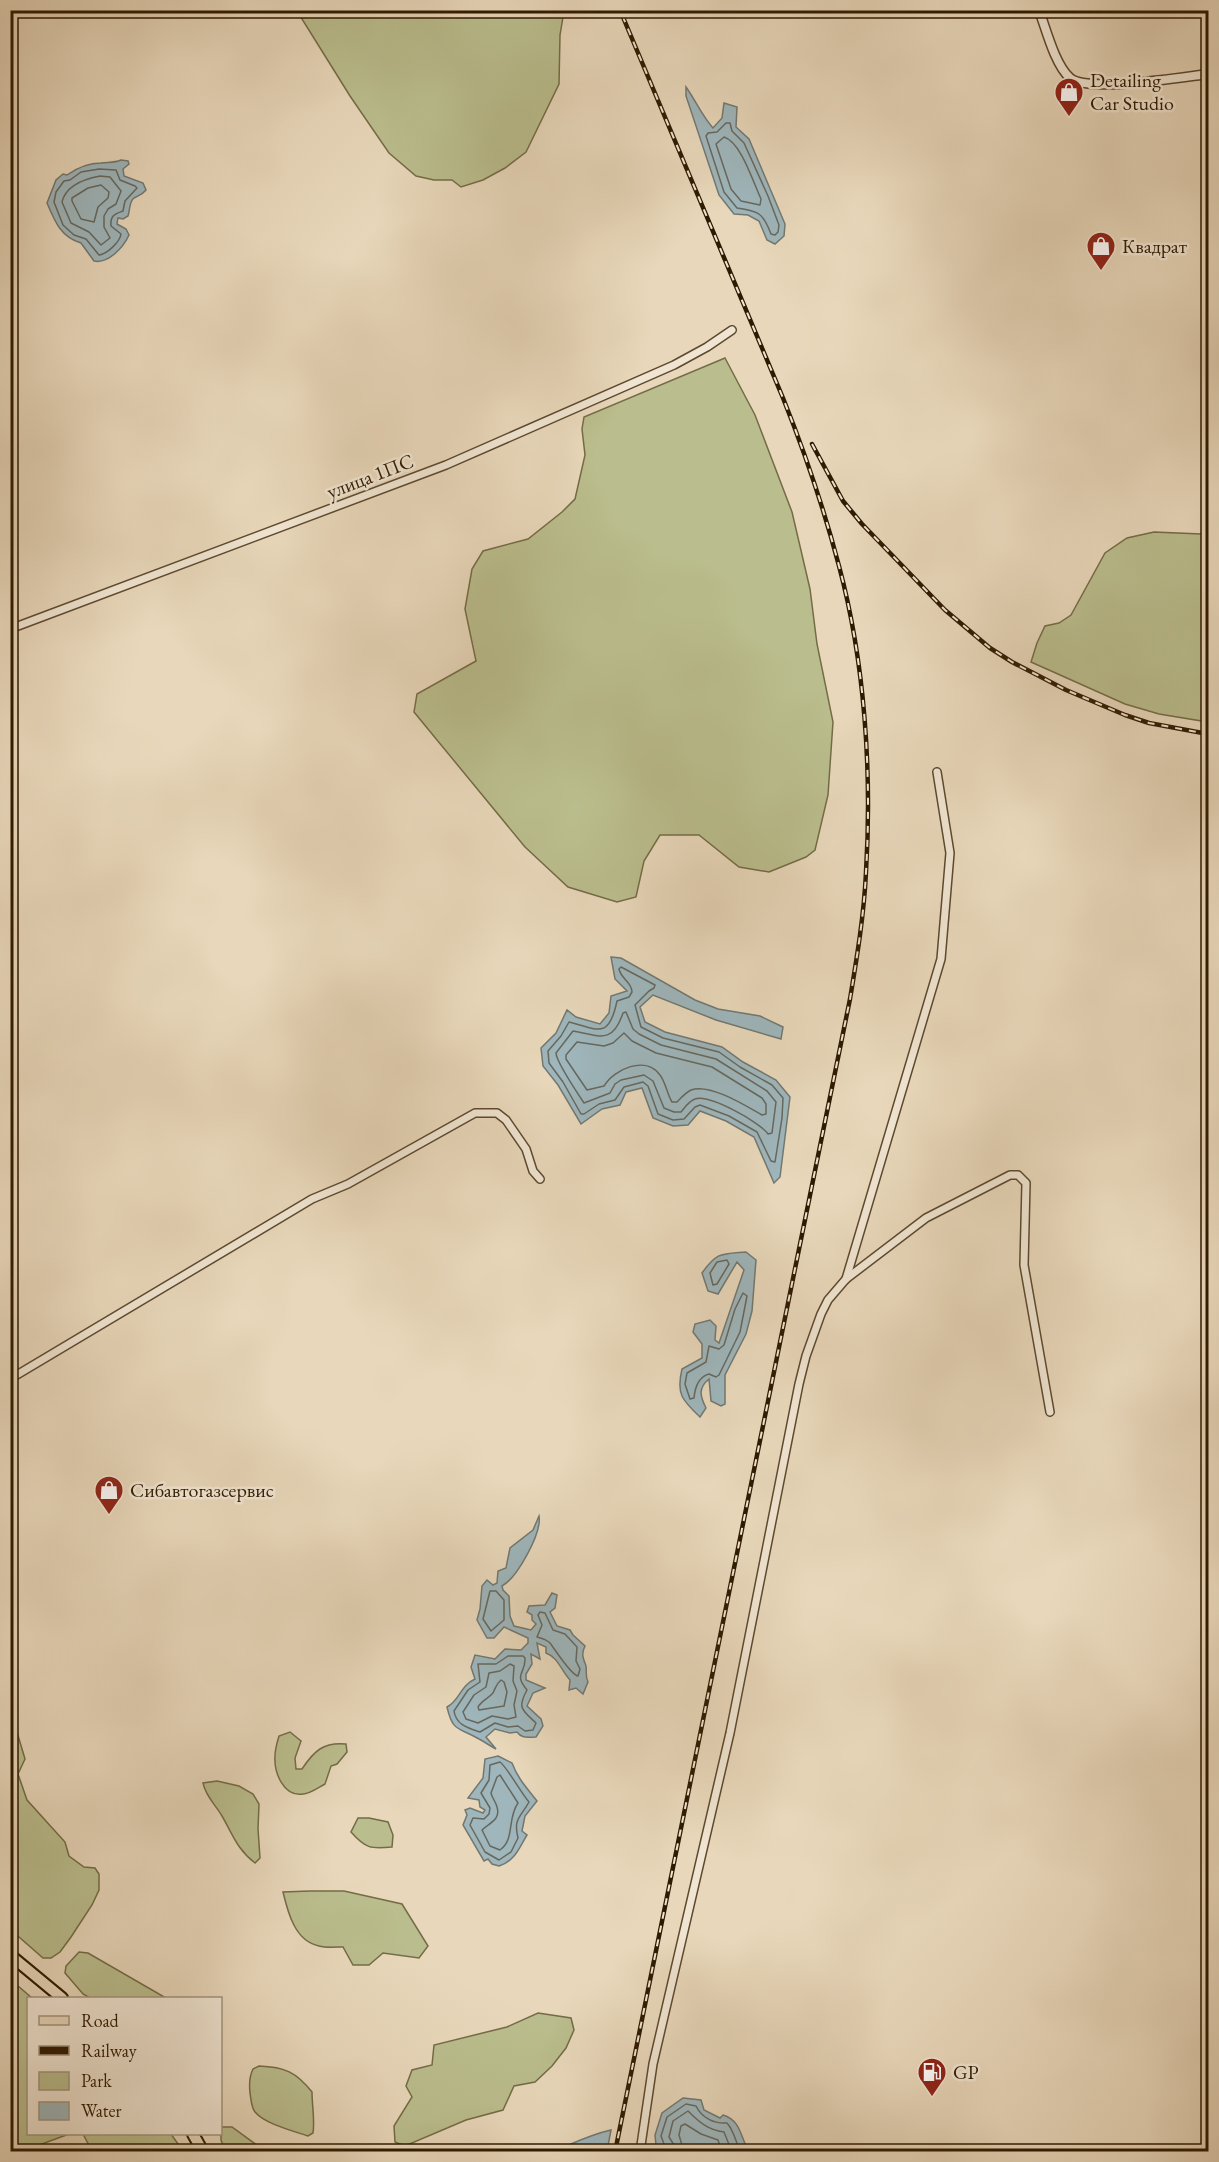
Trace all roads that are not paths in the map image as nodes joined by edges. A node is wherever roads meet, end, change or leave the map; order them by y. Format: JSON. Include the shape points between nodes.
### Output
{"nodes":[{"id":1,"x":1039,"y":10,"type":"edge"},
{"id":2,"x":1209,"y":74,"type":"edge"},
{"id":3,"x":732,"y":330,"type":"dead end"},
{"id":4,"x":10,"y":629,"type":"edge"},
{"id":5,"x":937,"y":772,"type":"dead end"},
{"id":6,"x":540,"y":1179,"type":"dead end"},
{"id":7,"x":846,"y":1279,"type":"junction"},
{"id":8,"x":10,"y":1379,"type":"edge"},
{"id":9,"x":1050,"y":1412,"type":"dead end"},
{"id":10,"x":10,"y":1955,"type":"edge"},
{"id":11,"x":61,"y":1997,"type":"edge"},
{"id":12,"x":193,"y":2135,"type":"edge"},
{"id":13,"x":203,"y":2151,"type":"edge"},
{"id":14,"x":640,"y":2151,"type":"edge"}],
"edges":[{"from":1,"to":2,"type":"street","via":[[1063,69],[1077,82],[1100,85]]},
{"from":3,"to":4,"type":"street","name":"улица 1ПС","via":[[674,365],[446,465]]},
{"from":5,"to":7,"type":"street","via":[[950,853],[941,959]]},
{"from":6,"to":8,"type":"street","via":[[506,1120],[497,1113],[475,1113],[348,1185],[312,1199]]},
{"from":7,"to":9,"type":"street","via":[[926,1218],[1010,1175],[1022,1177],[1026,1183],[1024,1265]]},
{"from":7,"to":14,"type":"street","via":[[828,1300],[799,1384],[730,1733],[653,2064]]},
{"from":10,"to":11,"type":"main road"},
{"from":12,"to":13,"type":"main road"}]}
